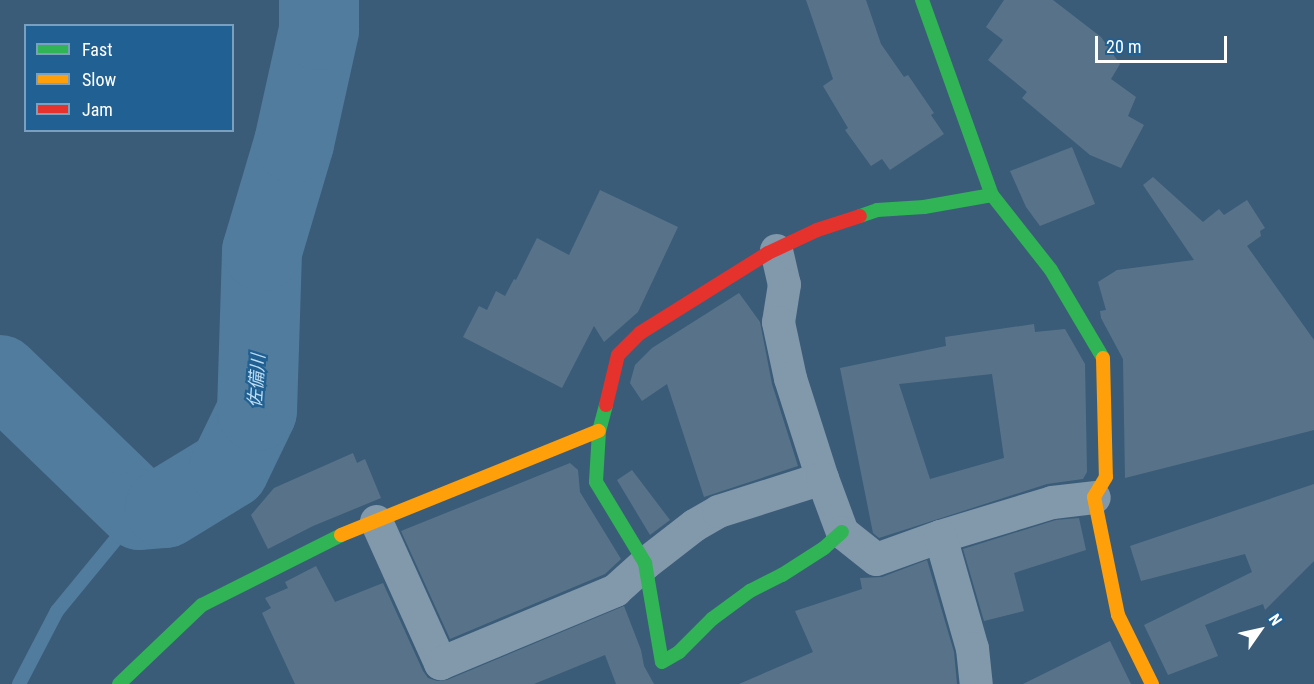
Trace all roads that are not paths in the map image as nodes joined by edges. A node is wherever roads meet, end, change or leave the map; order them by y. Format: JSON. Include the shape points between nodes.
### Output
{"nodes":[{"id":1,"x":922,"y":0,"type":"edge"},
{"id":2,"x":992,"y":195,"type":"junction"},
{"id":3,"x":776,"y":250,"type":"junction"},
{"id":4,"x":599,"y":431,"type":"junction"},
{"id":5,"x":822,"y":478,"type":"junction"},
{"id":6,"x":1094,"y":497,"type":"junction"},
{"id":7,"x":376,"y":521,"type":"junction"},
{"id":8,"x":843,"y":532,"type":"junction"},
{"id":9,"x":940,"y":536,"type":"junction"},
{"id":10,"x":645,"y":563,"type":"junction"},
{"id":11,"x":119,"y":684,"type":"edge"},
{"id":12,"x":976,"y":684,"type":"edge"},
{"id":13,"x":1152,"y":684,"type":"edge"}],
"edges":[{"from":1,"to":2,"type":"street"},
{"from":2,"to":3,"type":"street","via":[[924,207],[877,210],[817,230]]},
{"from":2,"to":6,"type":"street","via":[[1051,270],[1104,359],[1106,477]]},
{"from":3,"to":4,"type":"street","via":[[640,333],[618,355]]},
{"from":3,"to":5,"type":"street","via":[[784,284],[778,322],[790,378]]},
{"from":4,"to":7,"type":"street"},
{"from":4,"to":10,"type":"street","via":[[596,482]]},
{"from":5,"to":8,"type":"street"},
{"from":5,"to":10,"type":"street","via":[[718,511]]},
{"from":6,"to":9,"type":"street","via":[[1053,502]]},
{"from":6,"to":13,"type":"street","via":[[1118,615]]},
{"from":7,"to":10,"type":"street","via":[[440,663],[615,590]]},
{"from":7,"to":11,"type":"street","via":[[320,543],[202,605]]},
{"from":8,"to":9,"type":"street","via":[[876,559]]},
{"from":8,"to":10,"type":"street","via":[[782,575],[750,591],[662,662]]},
{"from":9,"to":12,"type":"street","via":[[972,648]]}]}
